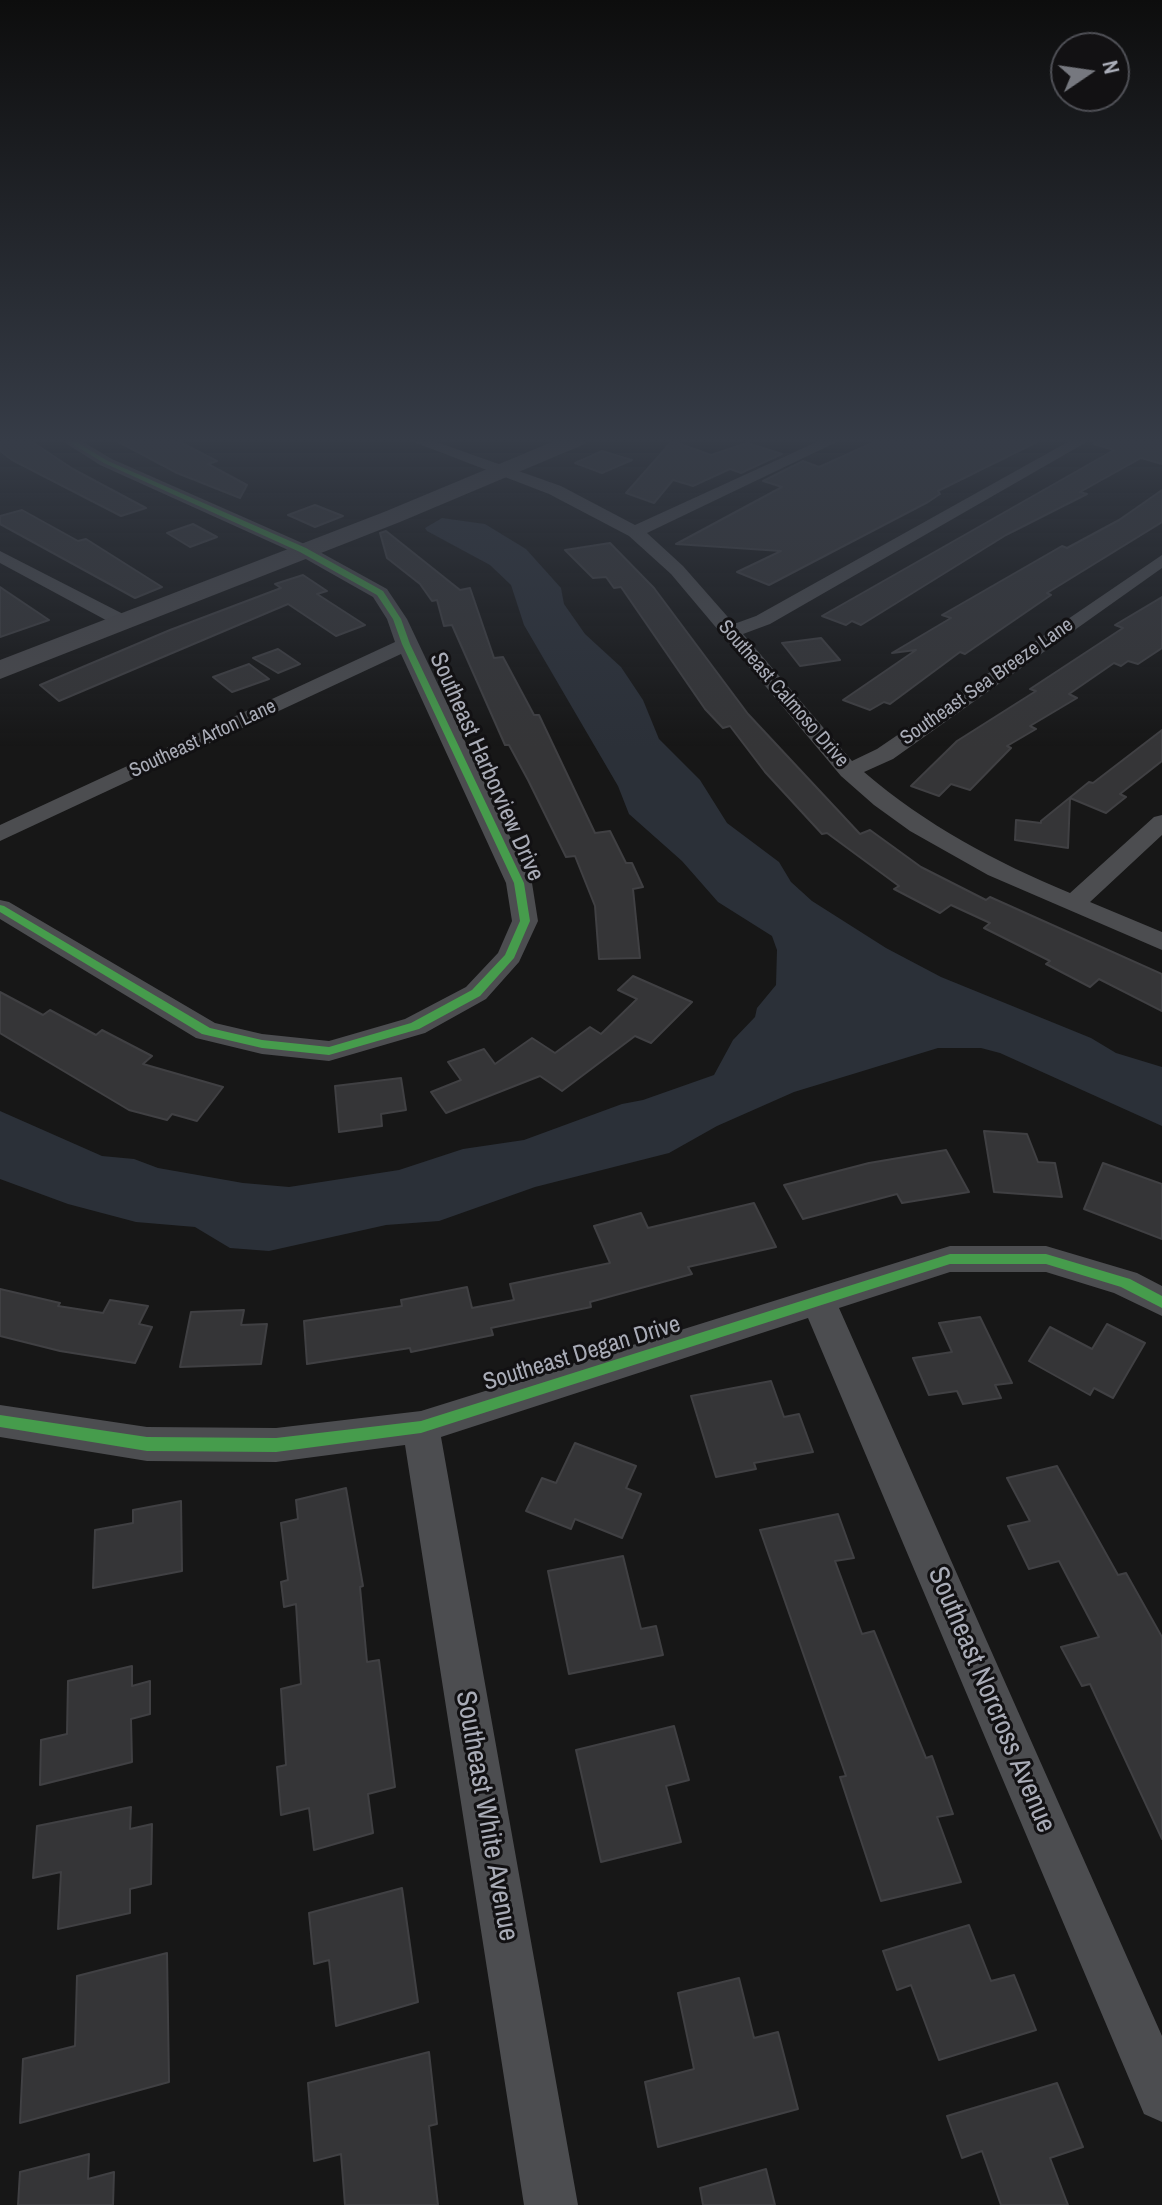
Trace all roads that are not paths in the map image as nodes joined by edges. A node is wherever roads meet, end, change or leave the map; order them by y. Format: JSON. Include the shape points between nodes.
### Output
{"nodes":[{"id":1,"x":285,"y":542,"type":"edge"},
{"id":2,"x":323,"y":542,"type":"edge"},
{"id":3,"x":646,"y":542,"type":"edge"},
{"id":4,"x":902,"y":542,"type":"edge"},
{"id":5,"x":303,"y":550,"type":"junction"},
{"id":6,"x":0,"y":556,"type":"edge"},
{"id":7,"x":1162,"y":560,"type":"edge"},
{"id":8,"x":122,"y":621,"type":"junction"},
{"id":9,"x":728,"y":633,"type":"junction"},
{"id":10,"x":406,"y":644,"type":"junction"},
{"id":11,"x":0,"y":670,"type":"edge"},
{"id":12,"x":849,"y":771,"type":"junction"},
{"id":13,"x":1162,"y":822,"type":"edge"},
{"id":14,"x":0,"y":834,"type":"edge"},
{"id":15,"x":1074,"y":903,"type":"junction"},
{"id":16,"x":0,"y":908,"type":"edge"},
{"id":17,"x":1162,"y":942,"type":"edge"},
{"id":18,"x":1162,"y":1302,"type":"edge"},
{"id":19,"x":819,"y":1303,"type":"junction"},
{"id":20,"x":0,"y":1421,"type":"edge"},
{"id":21,"x":421,"y":1427,"type":"junction"},
{"id":22,"x":1162,"y":2096,"type":"edge"},
{"id":23,"x":551,"y":2205,"type":"edge"}],
"edges":[{"from":1,"to":5,"type":"street","name":"Southeast Harborview Drive"},
{"from":2,"to":5,"type":"street"},
{"from":3,"to":9,"type":"street","name":"Southeast Calmoso Drive","via":[[677,570]]},
{"from":4,"to":9,"type":"street","via":[[763,620]]},
{"from":5,"to":8,"type":"street"},
{"from":5,"to":10,"type":"street","name":"Southeast Harborview Drive","via":[[380,593]]},
{"from":6,"to":8,"type":"street"},
{"from":7,"to":12,"type":"street","name":"Southeast Sea Breeze Lane","via":[[885,754]]},
{"from":8,"to":11,"type":"street"},
{"from":9,"to":12,"type":"street","name":"Southeast Calmoso Drive"},
{"from":10,"to":14,"type":"street","name":"Southeast Arton Lane"},
{"from":10,"to":16,"type":"street","name":"Southeast Harborview Drive","via":[[519,883],[525,921],[510,956],[476,993],[415,1026],[329,1051],[262,1044],[206,1031]]},
{"from":12,"to":15,"type":"street","name":"Southeast Calmoso Drive","via":[[878,799],[932,835]]},
{"from":13,"to":15,"type":"street"},
{"from":15,"to":17,"type":"street","name":"Southeast Calmoso Drive"},
{"from":18,"to":19,"type":"street","name":"Southeast Degan Drive","via":[[1125,1283],[1046,1259],[950,1259]]},
{"from":19,"to":21,"type":"street","name":"Southeast Degan Drive"},
{"from":19,"to":22,"type":"street","name":"Southeast Norcross Avenue"},
{"from":20,"to":21,"type":"street","name":"Southeast Degan Drive","via":[[147,1444],[276,1445]]},
{"from":21,"to":23,"type":"street","name":"Southeast White Avenue"}]}
